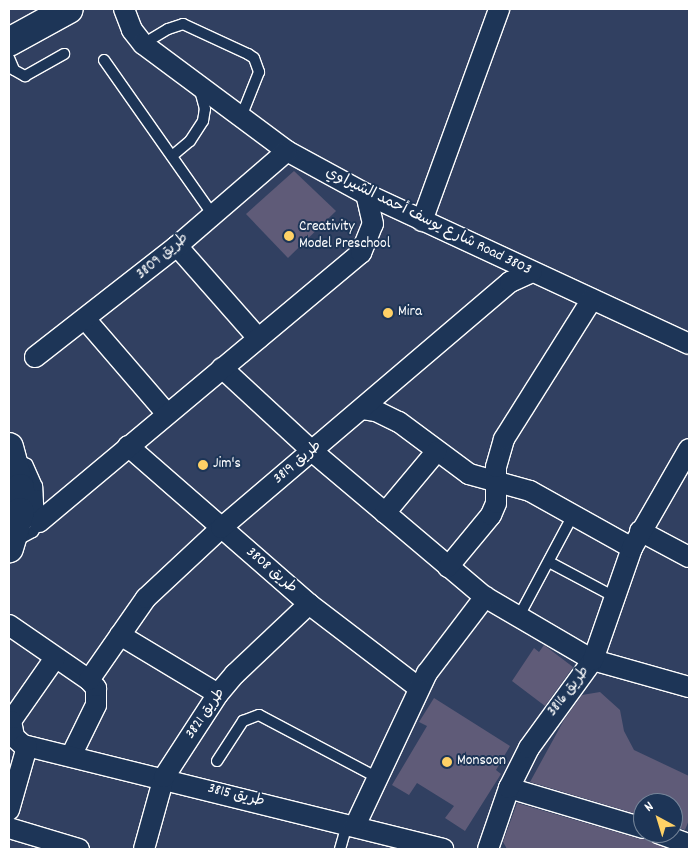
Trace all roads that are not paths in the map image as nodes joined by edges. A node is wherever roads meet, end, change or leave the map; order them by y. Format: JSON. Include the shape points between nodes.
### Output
{"nodes":[{"id":1,"x":68,"y":9,"type":"edge"},
{"id":2,"x":124,"y":9,"type":"edge"},
{"id":3,"x":500,"y":9,"type":"edge"},
{"id":4,"x":9,"y":42,"type":"edge"},
{"id":5,"x":143,"y":44,"type":"junction"},
{"id":6,"x":64,"y":54,"type":"dead end"},
{"id":7,"x":9,"y":58,"type":"edge"},
{"id":8,"x":104,"y":60,"type":"dead end"},
{"id":9,"x":199,"y":86,"type":"junction"},
{"id":10,"x":241,"y":117,"type":"junction"},
{"id":11,"x":287,"y":150,"type":"junction"},
{"id":12,"x":172,"y":156,"type":"junction"},
{"id":13,"x":366,"y":194,"type":"junction"},
{"id":14,"x":213,"y":215,"type":"junction"},
{"id":15,"x":422,"y":221,"type":"junction"},
{"id":16,"x":177,"y":246,"type":"junction"},
{"id":17,"x":532,"y":272,"type":"junction"},
{"id":18,"x":592,"y":300,"type":"junction"},
{"id":19,"x":86,"y":320,"type":"junction"},
{"id":20,"x":258,"y":338,"type":"junction"},
{"id":21,"x":689,"y":344,"type":"edge"},
{"id":22,"x":35,"y":357,"type":"dead end"},
{"id":23,"x":222,"y":368,"type":"junction"},
{"id":24,"x":363,"y":409,"type":"junction"},
{"id":25,"x":167,"y":414,"type":"junction"},
{"id":26,"x":128,"y":446,"type":"junction"},
{"id":27,"x":689,"y":449,"type":"edge"},
{"id":28,"x":312,"y":451,"type":"junction"},
{"id":29,"x":436,"y":452,"type":"junction"},
{"id":30,"x":11,"y":454,"type":"edge"},
{"id":31,"x":496,"y":482,"type":"junction"},
{"id":32,"x":385,"y":513,"type":"junction"},
{"id":33,"x":574,"y":516,"type":"junction"},
{"id":34,"x":39,"y":522,"type":"junction"},
{"id":35,"x":221,"y":528,"type":"junction"},
{"id":36,"x":636,"y":539,"type":"junction"},
{"id":37,"x":10,"y":545,"type":"edge"},
{"id":38,"x":689,"y":557,"type":"edge"},
{"id":39,"x":549,"y":562,"type":"junction"},
{"id":40,"x":448,"y":566,"type":"junction"},
{"id":41,"x":613,"y":596,"type":"junction"},
{"id":42,"x":485,"y":597,"type":"junction"},
{"id":43,"x":309,"y":604,"type":"junction"},
{"id":44,"x":518,"y":618,"type":"junction"},
{"id":45,"x":9,"y":625,"type":"edge"},
{"id":46,"x":120,"y":635,"type":"junction"},
{"id":47,"x":54,"y":658,"type":"junction"},
{"id":48,"x":593,"y":660,"type":"junction"},
{"id":49,"x":88,"y":680,"type":"junction"},
{"id":50,"x":689,"y":687,"type":"edge"},
{"id":51,"x":419,"y":688,"type":"junction"},
{"id":52,"x":218,"y":694,"type":"junction"},
{"id":53,"x":27,"y":747,"type":"junction"},
{"id":54,"x":71,"y":756,"type":"junction"},
{"id":55,"x":217,"y":761,"type":"dead end"},
{"id":56,"x":164,"y":777,"type":"junction"},
{"id":57,"x":378,"y":778,"type":"junction"},
{"id":58,"x":509,"y":788,"type":"junction"},
{"id":59,"x":9,"y":810,"type":"edge"},
{"id":60,"x":351,"y":825,"type":"junction"},
{"id":61,"x":633,"y":825,"type":"edge"},
{"id":62,"x":9,"y":828,"type":"edge"},
{"id":63,"x":402,"y":844,"type":"edge"},
{"id":64,"x":79,"y":849,"type":"edge"},
{"id":65,"x":144,"y":849,"type":"edge"},
{"id":66,"x":340,"y":849,"type":"edge"},
{"id":67,"x":443,"y":849,"type":"edge"},
{"id":68,"x":488,"y":849,"type":"edge"}],
"edges":[{"from":1,"to":4,"type":"street"},
{"from":2,"to":5,"type":"street","name":"شارع يوسف أحمد الشيراوي Road 3803","via":[[132,30]]},
{"from":3,"to":15,"type":"street"},
{"from":5,"to":9,"type":"street","name":"شارع يوسف أحمد الشيراوي Road 3803"},
{"from":5,"to":10,"type":"lane","via":[[183,24],[254,58],[258,72]]},
{"from":6,"to":7,"type":"lane","via":[[26,76],[14,70]]},
{"from":8,"to":12,"type":"lane"},
{"from":9,"to":10,"type":"street","name":"شارع يوسف أحمد الشيراوي Road 3803"},
{"from":9,"to":12,"type":"lane","via":[[204,103],[202,121],[190,141]]},
{"from":10,"to":11,"type":"street","name":"شارع يوسف أحمد الشيراوي Road 3803"},
{"from":11,"to":13,"type":"street","name":"شارع يوسف أحمد الشيراوي Road 3803"},
{"from":11,"to":14,"type":"street","name":"طريق 3809"},
{"from":12,"to":14,"type":"lane"},
{"from":13,"to":15,"type":"street","name":"شارع يوسف أحمد الشيراوي Road 3803"},
{"from":13,"to":20,"type":"street","via":[[373,224],[361,253]]},
{"from":14,"to":16,"type":"street","name":"طريق 3809"},
{"from":15,"to":17,"type":"street","name":"شارع يوسف أحمد الشيراوي Road 3803"},
{"from":16,"to":19,"type":"street","name":"طريق 3809"},
{"from":16,"to":20,"type":"street"},
{"from":17,"to":18,"type":"street","name":"شارع يوسف أحمد الشيراوي Road 3803"},
{"from":17,"to":24,"type":"street","name":"طريق 3819","via":[[510,282]]},
{"from":18,"to":21,"type":"street","name":"شارع يوسف أحمد الشيراوي Road 3803"},
{"from":18,"to":31,"type":"street","via":[[504,440]]},
{"from":19,"to":22,"type":"street","name":"طريق 3809"},
{"from":19,"to":25,"type":"street"},
{"from":20,"to":23,"type":"street"},
{"from":23,"to":25,"type":"street"},
{"from":23,"to":28,"type":"street"},
{"from":24,"to":28,"type":"street","name":"طريق 3819"},
{"from":24,"to":29,"type":"street","via":[[388,415]]},
{"from":25,"to":26,"type":"street"},
{"from":26,"to":34,"type":"street"},
{"from":26,"to":35,"type":"street","name":"طريق 3808"},
{"from":27,"to":36,"type":"street","name":"طريق 3816"},
{"from":28,"to":32,"type":"street"},
{"from":28,"to":35,"type":"street","name":"طريق 3819"},
{"from":29,"to":31,"type":"street","via":[[469,474]]},
{"from":29,"to":32,"type":"street"},
{"from":30,"to":34,"type":"lane","via":[[33,473]]},
{"from":30,"to":37,"type":"street","via":[[20,512]]},
{"from":31,"to":33,"type":"street","via":[[530,491]]},
{"from":31,"to":40,"type":"street","via":[[496,503],[491,515]]},
{"from":32,"to":40,"type":"street"},
{"from":33,"to":36,"type":"street"},
{"from":33,"to":39,"type":"lane"},
{"from":34,"to":37,"type":"lane","via":[[24,539]]},
{"from":35,"to":43,"type":"street","name":"طريق 3808"},
{"from":35,"to":46,"type":"street","name":"طريق 3819","via":[[146,598]]},
{"from":36,"to":38,"type":"street"},
{"from":36,"to":41,"type":"street","name":"طريق 3816"},
{"from":39,"to":41,"type":"lane"},
{"from":39,"to":44,"type":"lane"},
{"from":40,"to":42,"type":"street"},
{"from":41,"to":48,"type":"street","name":"طريق 3816"},
{"from":42,"to":44,"type":"street"},
{"from":42,"to":51,"type":"street"},
{"from":43,"to":51,"type":"street","name":"طريق 3808"},
{"from":43,"to":52,"type":"street","name":"طريق 3821"},
{"from":44,"to":48,"type":"street"},
{"from":45,"to":47,"type":"street"},
{"from":46,"to":49,"type":"street","name":"طريق 3819"},
{"from":46,"to":52,"type":"street"},
{"from":47,"to":49,"type":"street"},
{"from":47,"to":53,"type":"street","via":[[11,721],[14,737]]},
{"from":48,"to":50,"type":"street"},
{"from":48,"to":58,"type":"street","name":"طريق 3816","via":[[546,722]]},
{"from":49,"to":54,"type":"street","via":[[96,688],[98,700]]},
{"from":51,"to":57,"type":"street"},
{"from":52,"to":56,"type":"street","name":"طريق 3821"},
{"from":53,"to":54,"type":"street","name":"طريق 3815"},
{"from":53,"to":59,"type":"street"},
{"from":54,"to":56,"type":"street","name":"طريق 3815"},
{"from":55,"to":57,"type":"lane","via":[[243,722],[259,715]]},
{"from":56,"to":60,"type":"street","name":"طريق 3815"},
{"from":56,"to":65,"type":"street","name":"طريق 3821"},
{"from":57,"to":60,"type":"street"},
{"from":58,"to":61,"type":"street"},
{"from":58,"to":68,"type":"street","name":"طريق 3816"},
{"from":60,"to":63,"type":"street","name":"طريق 3815"},
{"from":60,"to":66,"type":"lane"},
{"from":62,"to":64,"type":"street"},
{"from":63,"to":67,"type":"street","name":"طريق 3815"}]}
